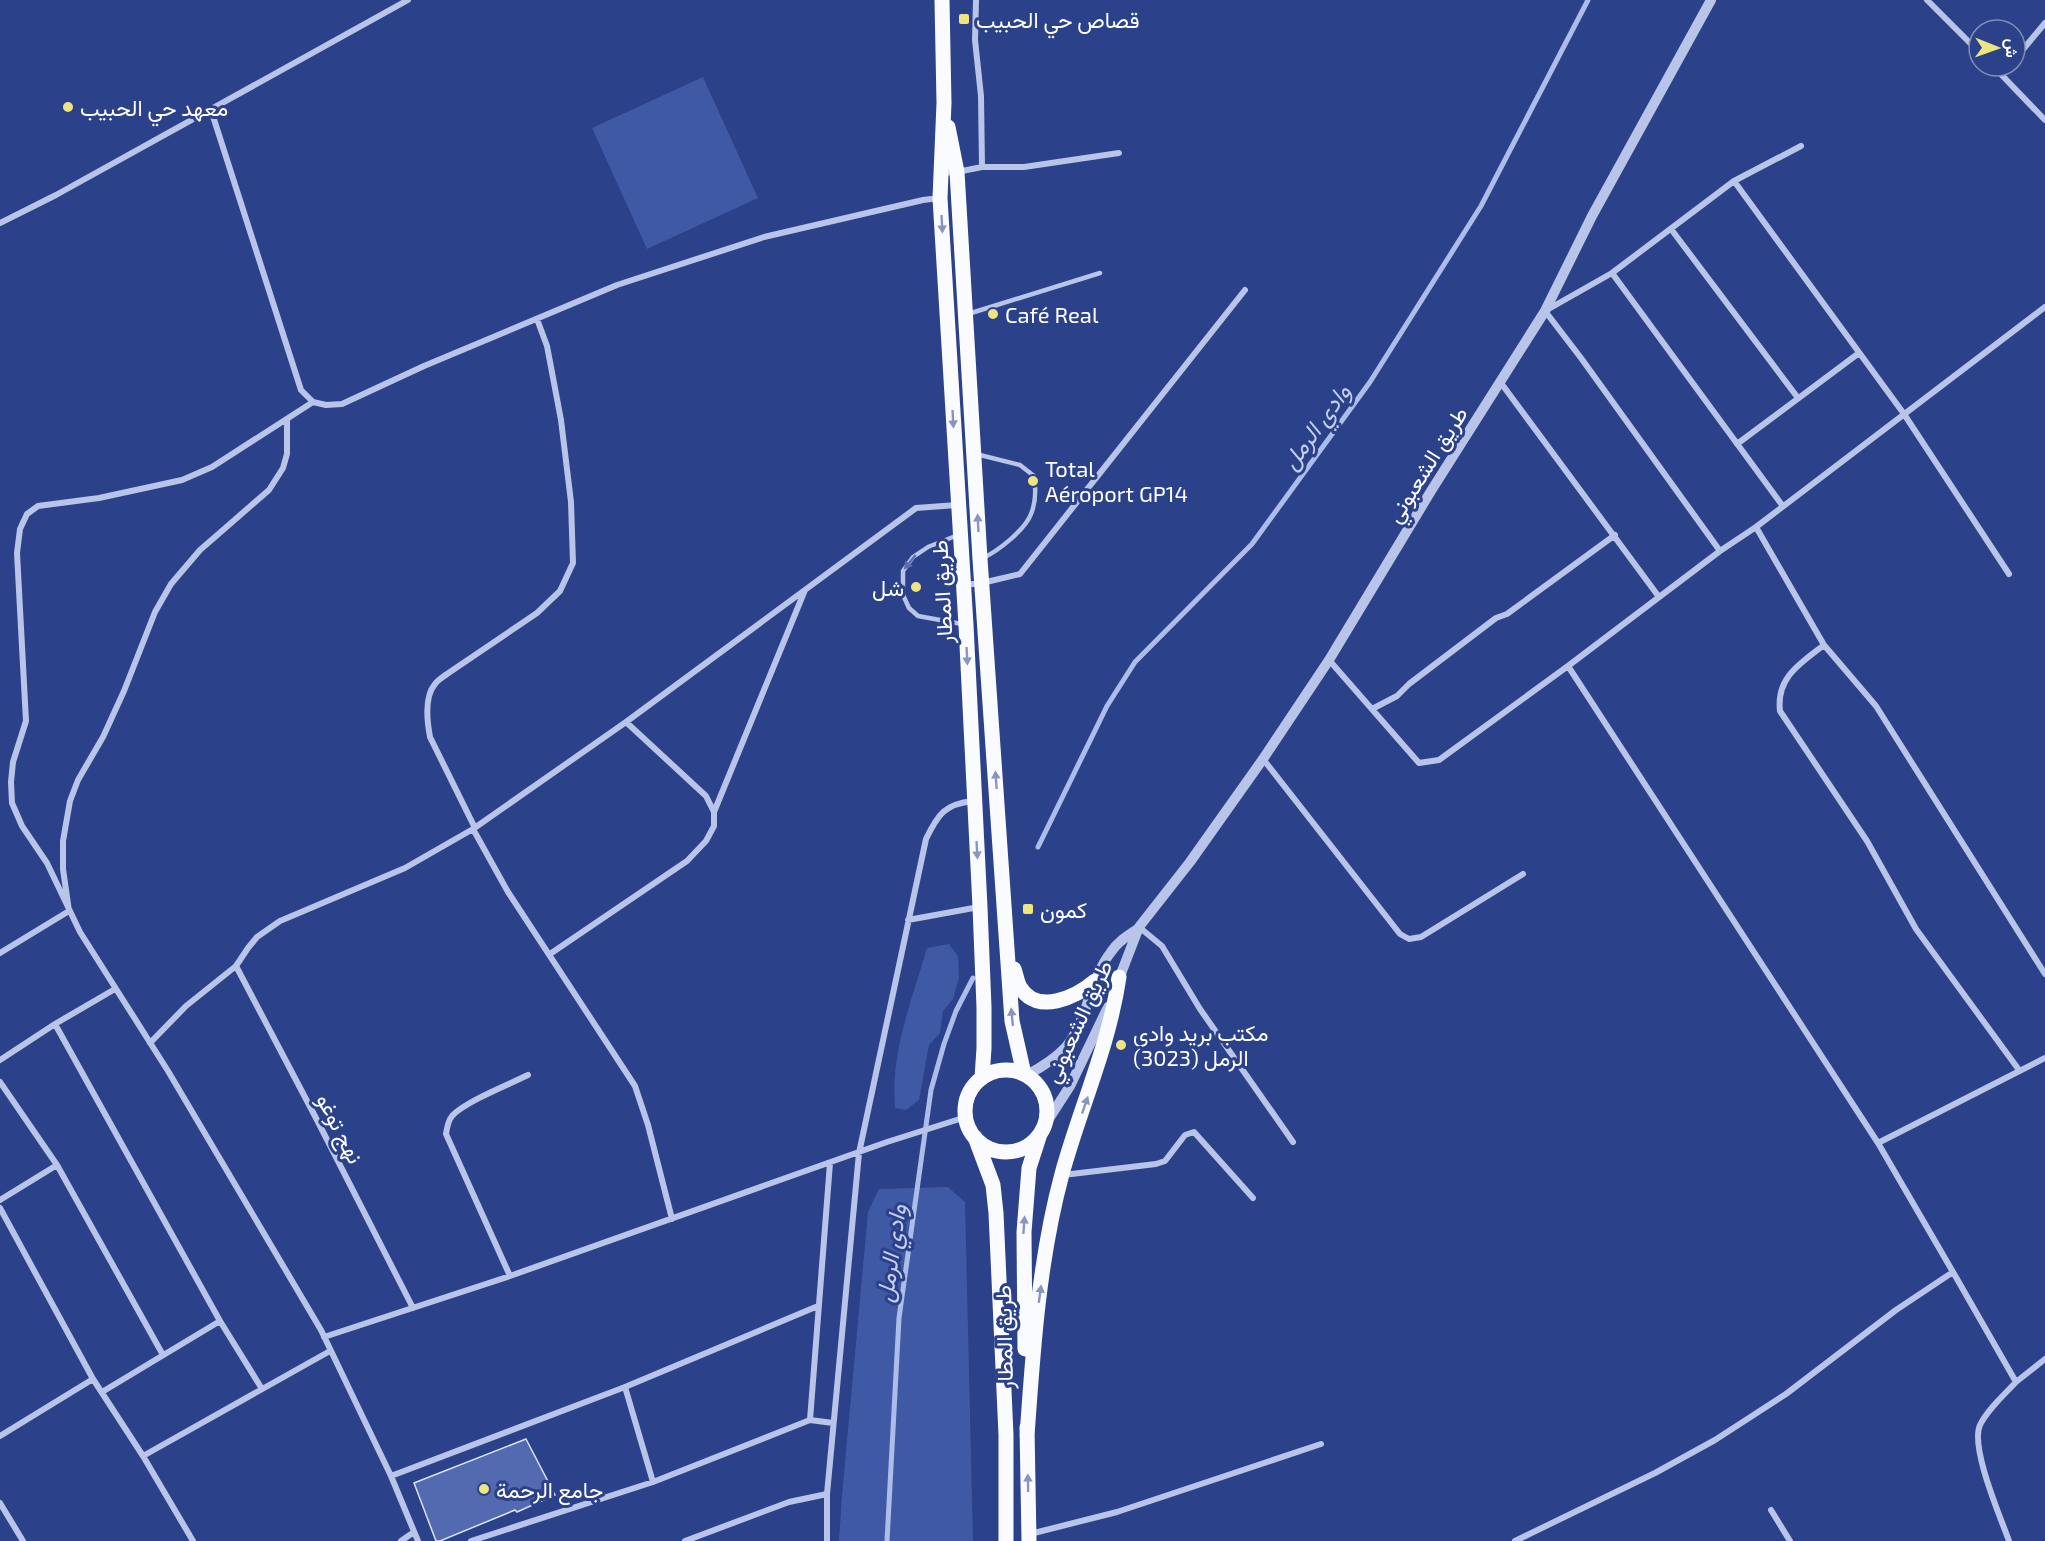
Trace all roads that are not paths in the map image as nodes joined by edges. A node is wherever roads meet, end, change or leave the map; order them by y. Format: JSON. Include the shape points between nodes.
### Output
{"nodes":[{"id":1,"x":408,"y":0,"type":"edge"},
{"id":2,"x":942,"y":0,"type":"edge"},
{"id":3,"x":976,"y":0,"type":"edge"},
{"id":4,"x":1711,"y":0,"type":"edge"},
{"id":5,"x":1927,"y":0,"type":"edge"},
{"id":6,"x":2045,"y":23,"type":"edge"},
{"id":7,"x":1967,"y":40,"type":"edge"},
{"id":8,"x":2027,"y":45,"type":"edge"},
{"id":9,"x":2005,"y":78,"type":"edge"},
{"id":10,"x":944,"y":103,"type":"junction"},
{"id":11,"x":212,"y":110,"type":"junction"},
{"id":12,"x":2045,"y":120,"type":"edge"},
{"id":13,"x":1801,"y":146,"type":"dead end"},
{"id":14,"x":1119,"y":153,"type":"dead end"},
{"id":15,"x":982,"y":167,"type":"junction"},
{"id":16,"x":957,"y":172,"type":"junction"},
{"id":17,"x":940,"y":173,"type":"junction"},
{"id":18,"x":1734,"y":181,"type":"junction"},
{"id":19,"x":940,"y":198,"type":"junction"},
{"id":20,"x":0,"y":223,"type":"edge"},
{"id":21,"x":1671,"y":230,"type":"junction"},
{"id":22,"x":1100,"y":273,"type":"dead end"},
{"id":23,"x":1612,"y":273,"type":"junction"},
{"id":24,"x":1245,"y":290,"type":"dead end"},
{"id":25,"x":2045,"y":307,"type":"edge"},
{"id":26,"x":1545,"y":311,"type":"junction"},
{"id":27,"x":966,"y":315,"type":"junction"},
{"id":28,"x":537,"y":319,"type":"junction"},
{"id":29,"x":1860,"y":353,"type":"junction"},
{"id":30,"x":1501,"y":382,"type":"junction"},
{"id":31,"x":1798,"y":399,"type":"junction"},
{"id":32,"x":313,"y":402,"type":"junction"},
{"id":33,"x":1904,"y":414,"type":"junction"},
{"id":34,"x":287,"y":420,"type":"junction"},
{"id":35,"x":1737,"y":444,"type":"junction"},
{"id":36,"x":974,"y":453,"type":"junction"},
{"id":37,"x":958,"y":505,"type":"junction"},
{"id":38,"x":1782,"y":506,"type":"junction"},
{"id":39,"x":1756,"y":526,"type":"junction"},
{"id":40,"x":960,"y":534,"type":"junction"},
{"id":41,"x":1615,"y":535,"type":"junction"},
{"id":42,"x":1720,"y":551,"type":"junction"},
{"id":43,"x":980,"y":559,"type":"junction"},
{"id":44,"x":2009,"y":574,"type":"dead end"},
{"id":45,"x":982,"y":583,"type":"junction"},
{"id":46,"x":963,"y":585,"type":"junction"},
{"id":47,"x":806,"y":590,"type":"junction"},
{"id":48,"x":1659,"y":597,"type":"junction"},
{"id":49,"x":966,"y":625,"type":"junction"},
{"id":50,"x":1824,"y":645,"type":"junction"},
{"id":51,"x":1329,"y":660,"type":"junction"},
{"id":52,"x":1568,"y":666,"type":"junction"},
{"id":53,"x":1372,"y":709,"type":"junction"},
{"id":54,"x":626,"y":722,"type":"junction"},
{"id":55,"x":1263,"y":759,"type":"junction"},
{"id":56,"x":974,"y":801,"type":"junction"},
{"id":57,"x":714,"y":812,"type":"junction"},
{"id":58,"x":474,"y":829,"type":"junction"},
{"id":59,"x":1523,"y":874,"type":"dead end"},
{"id":60,"x":980,"y":907,"type":"junction"},
{"id":61,"x":69,"y":911,"type":"junction"},
{"id":62,"x":908,"y":920,"type":"junction"},
{"id":63,"x":1139,"y":927,"type":"junction"},
{"id":64,"x":1008,"y":946,"type":"junction"},
{"id":65,"x":0,"y":953,"type":"edge"},
{"id":66,"x":550,"y":954,"type":"junction"},
{"id":67,"x":236,"y":966,"type":"junction"},
{"id":68,"x":2045,"y":974,"type":"edge"},
{"id":69,"x":1119,"y":977,"type":"junction"},
{"id":70,"x":1095,"y":981,"type":"junction"},
{"id":71,"x":115,"y":989,"type":"junction"},
{"id":72,"x":55,"y":1024,"type":"junction"},
{"id":73,"x":150,"y":1043,"type":"junction"},
{"id":74,"x":2045,"y":1058,"type":"edge"},
{"id":75,"x":0,"y":1060,"type":"edge"},
{"id":76,"x":2019,"y":1070,"type":"junction"},
{"id":77,"x":528,"y":1074,"type":"dead end"},
{"id":78,"x":1025,"y":1075,"type":"junction"},
{"id":79,"x":982,"y":1078,"type":"junction"},
{"id":80,"x":0,"y":1082,"type":"edge"},
{"id":81,"x":966,"y":1117,"type":"junction"},
{"id":82,"x":1042,"y":1131,"type":"junction"},
{"id":83,"x":975,"y":1137,"type":"junction"},
{"id":84,"x":1293,"y":1142,"type":"dead end"},
{"id":85,"x":1878,"y":1143,"type":"junction"},
{"id":86,"x":859,"y":1153,"type":"junction"},
{"id":87,"x":830,"y":1163,"type":"junction"},
{"id":88,"x":57,"y":1165,"type":"junction"},
{"id":89,"x":1062,"y":1175,"type":"junction"},
{"id":90,"x":1253,"y":1198,"type":"dead end"},
{"id":91,"x":0,"y":1200,"type":"edge"},
{"id":92,"x":0,"y":1208,"type":"edge"},
{"id":93,"x":672,"y":1219,"type":"junction"},
{"id":94,"x":1953,"y":1272,"type":"junction"},
{"id":95,"x":510,"y":1276,"type":"junction"},
{"id":96,"x":818,"y":1306,"type":"junction"},
{"id":97,"x":413,"y":1308,"type":"junction"},
{"id":98,"x":220,"y":1321,"type":"junction"},
{"id":99,"x":324,"y":1337,"type":"junction"},
{"id":100,"x":330,"y":1351,"type":"junction"},
{"id":101,"x":163,"y":1355,"type":"junction"},
{"id":102,"x":2045,"y":1359,"type":"edge"},
{"id":103,"x":93,"y":1379,"type":"junction"},
{"id":104,"x":2016,"y":1382,"type":"junction"},
{"id":105,"x":626,"y":1388,"type":"junction"},
{"id":106,"x":262,"y":1389,"type":"junction"},
{"id":107,"x":102,"y":1392,"type":"junction"},
{"id":108,"x":810,"y":1420,"type":"junction"},
{"id":109,"x":833,"y":1423,"type":"junction"},
{"id":110,"x":0,"y":1436,"type":"edge"},
{"id":111,"x":1027,"y":1436,"type":"junction"},
{"id":112,"x":1321,"y":1444,"type":"dead end"},
{"id":113,"x":142,"y":1456,"type":"junction"},
{"id":114,"x":391,"y":1476,"type":"junction"},
{"id":115,"x":653,"y":1482,"type":"junction"},
{"id":116,"x":827,"y":1494,"type":"junction"},
{"id":117,"x":0,"y":1503,"type":"edge"},
{"id":118,"x":1771,"y":1510,"type":"dead end"},
{"id":119,"x":414,"y":1532,"type":"junction"},
{"id":120,"x":1029,"y":1537,"type":"edge"},
{"id":121,"x":23,"y":1541,"type":"edge"},
{"id":122,"x":194,"y":1541,"type":"edge"},
{"id":123,"x":401,"y":1541,"type":"edge"},
{"id":124,"x":418,"y":1541,"type":"edge"},
{"id":125,"x":471,"y":1541,"type":"edge"},
{"id":126,"x":685,"y":1541,"type":"edge"},
{"id":127,"x":827,"y":1541,"type":"edge"},
{"id":128,"x":1006,"y":1541,"type":"edge"},
{"id":129,"x":1515,"y":1541,"type":"edge"},
{"id":130,"x":1790,"y":1541,"type":"edge"},
{"id":131,"x":2008,"y":1541,"type":"edge"}],
"edges":[{"from":1,"to":11,"type":"street"},
{"from":2,"to":10,"type":"main road","name":"طريق المطار"},
{"from":3,"to":15,"type":"street"},
{"from":4,"to":26,"type":"street","name":"طريق الشعبوني","via":[[1592,216]]},
{"from":5,"to":7,"type":"street"},
{"from":6,"to":8,"type":"street"},
{"from":9,"to":12,"type":"street"},
{"from":10,"to":16,"type":"main road","name":"طريق المطار"},
{"from":10,"to":17,"type":"main road","name":"طريق المطار"},
{"from":11,"to":20,"type":"street"},
{"from":11,"to":32,"type":"street","via":[[301,390]]},
{"from":13,"to":18,"type":"street"},
{"from":14,"to":15,"type":"street","via":[[1024,167]]},
{"from":15,"to":16,"type":"street"},
{"from":16,"to":17,"type":"street"},
{"from":16,"to":27,"type":"main road","name":"طريق المطار"},
{"from":17,"to":19,"type":"main road","name":"طريق المطار"},
{"from":18,"to":21,"type":"street"},
{"from":18,"to":29,"type":"street"},
{"from":19,"to":28,"type":"street","via":[[764,237],[617,285]]},
{"from":19,"to":37,"type":"main road","name":"طريق المطار","one_way":true},
{"from":21,"to":23,"type":"street"},
{"from":21,"to":31,"type":"street"},
{"from":22,"to":27,"type":"lane"},
{"from":23,"to":26,"type":"street"},
{"from":23,"to":35,"type":"street"},
{"from":24,"to":45,"type":"street","via":[[1020,574]]},
{"from":25,"to":33,"type":"street"},
{"from":26,"to":30,"type":"street","name":"طريق الشعبوني"},
{"from":26,"to":42,"type":"street"},
{"from":27,"to":36,"type":"main road","name":"طريق المطار"},
{"from":28,"to":32,"type":"street","via":[[342,404]]},
{"from":28,"to":58,"type":"street","via":[[547,346],[561,420],[571,502],[573,563],[561,591],[537,613],[447,674],[430,693],[430,737]]},
{"from":29,"to":31,"type":"street"},
{"from":29,"to":33,"type":"street"},
{"from":30,"to":41,"type":"street"},
{"from":30,"to":51,"type":"street","name":"طريق الشعبوني"},
{"from":31,"to":35,"type":"street"},
{"from":32,"to":34,"type":"street"},
{"from":33,"to":38,"type":"street"},
{"from":33,"to":44,"type":"street"},
{"from":34,"to":61,"type":"street","via":[[283,468],[269,490],[201,550],[167,590],[103,737],[78,780],[63,841]]},
{"from":34,"to":61,"type":"street","via":[[212,467],[182,480],[38,506],[27,514],[20,529],[16,553],[26,721],[14,762],[12,803]]},
{"from":35,"to":38,"type":"street"},
{"from":43,"to":36,"type":"main road","name":"طريق المطار","one_way":true},
{"from":36,"to":43,"type":"lane","via":[[1020,465],[1034,477],[1036,491],[1031,515],[1017,532],[994,553]]},
{"from":37,"to":40,"type":"main road","name":"طريق المطار"},
{"from":37,"to":47,"type":"street","via":[[916,508]]},
{"from":38,"to":39,"type":"street"},
{"from":39,"to":42,"type":"street"},
{"from":39,"to":50,"type":"street"},
{"from":40,"to":46,"type":"main road","name":"طريق المطار"},
{"from":40,"to":49,"type":"lane","one_way":true,"via":[[913,557],[903,571],[903,595],[918,616]]},
{"from":41,"to":48,"type":"street"},
{"from":41,"to":53,"type":"street","via":[[1486,625],[1397,696]]},
{"from":42,"to":48,"type":"street"},
{"from":43,"to":45,"type":"main road","name":"طريق المطار"},
{"from":45,"to":46,"type":"street"},
{"from":64,"to":45,"type":"main road","name":"طريق المطار","one_way":true},
{"from":46,"to":49,"type":"main road","name":"طريق المطار"},
{"from":47,"to":54,"type":"street"},
{"from":47,"to":57,"type":"street"},
{"from":48,"to":52,"type":"street"},
{"from":49,"to":56,"type":"main road","name":"طريق المطار","one_way":true},
{"from":50,"to":68,"type":"street","via":[[1876,706]]},
{"from":50,"to":76,"type":"street","via":[[1788,674],[1780,711],[1867,842],[1916,929]]},
{"from":51,"to":53,"type":"street"},
{"from":51,"to":55,"type":"street","name":"طريق الشعبوني"},
{"from":52,"to":53,"type":"street","via":[[1438,760],[1419,763]]},
{"from":52,"to":85,"type":"street"},
{"from":54,"to":57,"type":"street","via":[[706,795]]},
{"from":54,"to":58,"type":"street"},
{"from":55,"to":59,"type":"street","via":[[1400,934],[1409,939],[1443,925]]},
{"from":55,"to":63,"type":"street","name":"طريق الشعبوني"},
{"from":56,"to":60,"type":"main road","name":"طريق المطار","one_way":true},
{"from":56,"to":62,"type":"street","via":[[957,802],[935,820],[920,859]]},
{"from":57,"to":66,"type":"street","via":[[714,825],[706,841],[687,861]]},
{"from":58,"to":66,"type":"street","via":[[508,892]]},
{"from":58,"to":67,"type":"street","via":[[405,868],[280,921],[257,937]]},
{"from":60,"to":62,"type":"street"},
{"from":60,"to":79,"type":"main road","name":"طريق المطار"},
{"from":61,"to":65,"type":"street"},
{"from":61,"to":71,"type":"street"},
{"from":62,"to":86,"type":"street"},
{"from":63,"to":69,"type":"street","name":"طريق الشعبوني"},
{"from":63,"to":70,"type":"street","name":"طريق الشعبوني","via":[[1111,951]]},
{"from":63,"to":84,"type":"street","via":[[1162,946],[1200,1009]]},
{"from":64,"to":70,"type":"main road","via":[[1020,987],[1038,1001],[1061,1000]]},
{"from":78,"to":64,"type":"main road","name":"طريق المطار","one_way":true,"via":[[1012,1021]]},
{"from":66,"to":93,"type":"street","via":[[635,1086]]},
{"from":67,"to":73,"type":"street","via":[[186,1006]]},
{"from":67,"to":97,"type":"street","name":"نهج توغو"},
{"from":69,"to":82,"type":"street","name":"طريق الشعبوني","via":[[1082,1064]]},
{"from":89,"to":69,"type":"main road","one_way":true,"via":[[1109,1032]]},
{"from":70,"to":78,"type":"street","name":"طريق الشعبوني","via":[[1081,1020],[1065,1048]]},
{"from":71,"to":72,"type":"street"},
{"from":71,"to":73,"type":"street"},
{"from":72,"to":75,"type":"street"},
{"from":72,"to":98,"type":"street"},
{"from":73,"to":99,"type":"street"},
{"from":74,"to":76,"type":"street"},
{"from":76,"to":85,"type":"street"},
{"from":77,"to":95,"type":"street","via":[[453,1115],[446,1134]]},
{"from":78,"to":79,"type":"main road","via":[[1002,1070]]},
{"from":78,"to":82,"type":"main road","via":[[1038,1085],[1045,1099],[1047,1114]]},
{"from":79,"to":81,"type":"main road","via":[[968,1095]]},
{"from":80,"to":88,"type":"street"},
{"from":81,"to":83,"type":"main road"},
{"from":81,"to":86,"type":"street"},
{"from":82,"to":83,"type":"main road","via":[[1026,1146],[1008,1152],[984,1145]]},
{"from":111,"to":82,"type":"main road","name":"طريق المطار","one_way":true,"via":[[1024,1232],[1029,1168]]},
{"from":83,"to":128,"type":"main road","name":"طريق المطار","via":[[993,1185],[996,1213],[1006,1435]]},
{"from":85,"to":94,"type":"street"},
{"from":86,"to":87,"type":"street"},
{"from":86,"to":109,"type":"street"},
{"from":87,"to":93,"type":"street"},
{"from":87,"to":96,"type":"street"},
{"from":88,"to":91,"type":"street"},
{"from":88,"to":101,"type":"street"},
{"from":89,"to":90,"type":"street","via":[[1166,1161],[1185,1136],[1194,1132]]},
{"from":111,"to":89,"type":"main road","one_way":true,"via":[[1038,1313]]},
{"from":92,"to":103,"type":"street"},
{"from":93,"to":95,"type":"street"},
{"from":94,"to":104,"type":"street"},
{"from":94,"to":129,"type":"street","via":[[1786,1394],[1715,1440]]},
{"from":95,"to":97,"type":"street"},
{"from":96,"to":105,"type":"street"},
{"from":96,"to":108,"type":"street"},
{"from":97,"to":99,"type":"street"},
{"from":98,"to":101,"type":"street"},
{"from":98,"to":106,"type":"street"},
{"from":99,"to":100,"type":"street"},
{"from":100,"to":106,"type":"street"},
{"from":100,"to":114,"type":"street"},
{"from":101,"to":107,"type":"street"},
{"from":102,"to":104,"type":"street"},
{"from":103,"to":107,"type":"street"},
{"from":103,"to":110,"type":"street"},
{"from":104,"to":131,"type":"street","via":[[1984,1418],[1977,1434],[1979,1453]]},
{"from":105,"to":114,"type":"street"},
{"from":105,"to":115,"type":"street"},
{"from":106,"to":113,"type":"street"},
{"from":107,"to":113,"type":"street"},
{"from":108,"to":109,"type":"street"},
{"from":108,"to":115,"type":"street"},
{"from":109,"to":116,"type":"street"},
{"from":120,"to":111,"type":"main road","name":"طريق المطار","one_way":true},
{"from":112,"to":120,"type":"street"},
{"from":113,"to":122,"type":"street"},
{"from":114,"to":119,"type":"street"},
{"from":115,"to":125,"type":"street"},
{"from":116,"to":126,"type":"street","via":[[789,1503]]},
{"from":116,"to":127,"type":"street"},
{"from":117,"to":121,"type":"street"},
{"from":118,"to":130,"type":"street"},
{"from":119,"to":123,"type":"street"},
{"from":119,"to":124,"type":"street"}]}
